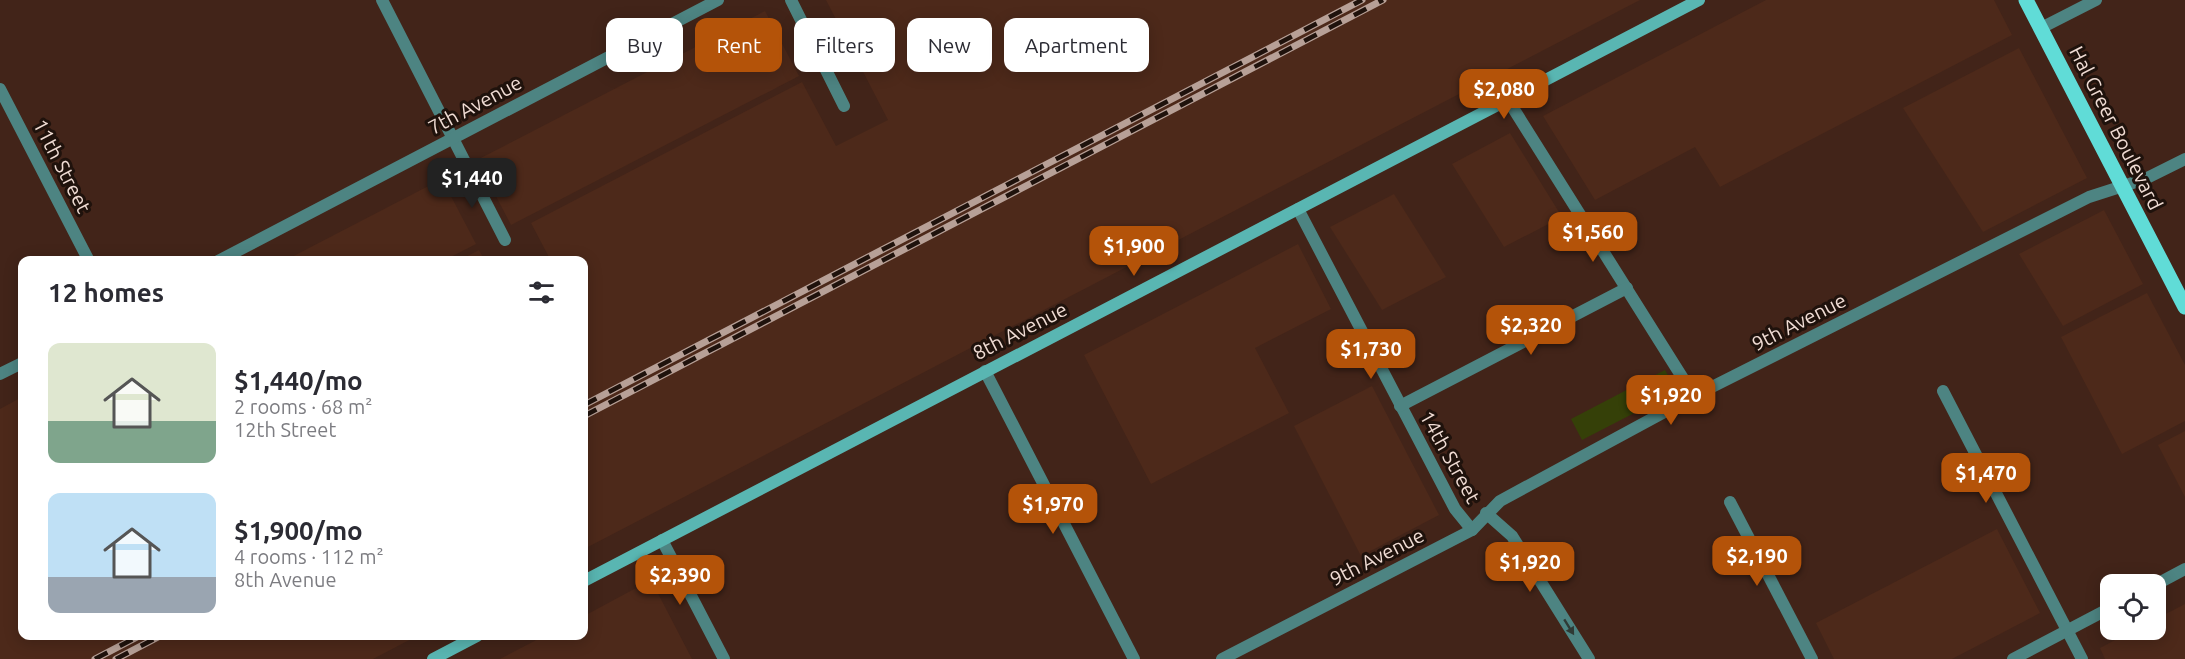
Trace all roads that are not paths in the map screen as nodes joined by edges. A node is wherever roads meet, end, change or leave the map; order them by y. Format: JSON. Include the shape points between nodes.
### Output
{"nodes":[{"id":1,"x":382,"y":0,"type":"edge"},
{"id":2,"x":718,"y":0,"type":"edge"},
{"id":3,"x":791,"y":0,"type":"edge"},
{"id":4,"x":1698,"y":0,"type":"edge"},
{"id":5,"x":2026,"y":0,"type":"edge"},
{"id":6,"x":2096,"y":0,"type":"edge"},
{"id":7,"x":2041,"y":28,"type":"junction"},
{"id":8,"x":0,"y":89,"type":"edge"},
{"id":9,"x":1508,"y":100,"type":"junction"},
{"id":10,"x":844,"y":106,"type":"dead end"},
{"id":11,"x":453,"y":139,"type":"junction"},
{"id":12,"x":2185,"y":159,"type":"edge"},
{"id":13,"x":2122,"y":186,"type":"junction"},
{"id":14,"x":1298,"y":209,"type":"junction"},
{"id":15,"x":505,"y":240,"type":"dead end"},
{"id":16,"x":86,"y":256,"type":"edge"},
{"id":17,"x":228,"y":256,"type":"edge"},
{"id":18,"x":1627,"y":288,"type":"junction"},
{"id":19,"x":2185,"y":307,"type":"edge"},
{"id":20,"x":18,"y":365,"type":"edge"},
{"id":21,"x":985,"y":371,"type":"junction"},
{"id":22,"x":0,"y":374,"type":"edge"},
{"id":23,"x":1943,"y":391,"type":"dead end"},
{"id":24,"x":1694,"y":396,"type":"junction"},
{"id":25,"x":1400,"y":406,"type":"junction"},
{"id":26,"x":1730,"y":502,"type":"dead end"},
{"id":27,"x":1486,"y":513,"type":"junction"},
{"id":28,"x":1472,"y":530,"type":"junction"},
{"id":29,"x":662,"y":540,"type":"junction"},
{"id":30,"x":2185,"y":569,"type":"edge"},
{"id":31,"x":588,"y":579,"type":"edge"},
{"id":32,"x":2166,"y":579,"type":"edge"},
{"id":33,"x":2100,"y":613,"type":"edge"},
{"id":34,"x":2068,"y":630,"type":"junction"},
{"id":35,"x":469,"y":640,"type":"edge"},
{"id":36,"x":433,"y":659,"type":"edge"},
{"id":37,"x":724,"y":659,"type":"edge"},
{"id":38,"x":1134,"y":659,"type":"edge"},
{"id":39,"x":1222,"y":659,"type":"edge"},
{"id":40,"x":1589,"y":659,"type":"edge"},
{"id":41,"x":1812,"y":659,"type":"edge"},
{"id":42,"x":2013,"y":659,"type":"edge"},
{"id":43,"x":2082,"y":659,"type":"edge"}],
"edges":[{"from":1,"to":11,"type":"street"},
{"from":2,"to":11,"type":"street","name":"7th Avenue"},
{"from":3,"to":10,"type":"street"},
{"from":4,"to":9,"type":"main road","name":"8th Avenue"},
{"from":5,"to":7,"type":"main road","name":"Hal Greer Boulevard"},
{"from":6,"to":7,"type":"street"},
{"from":7,"to":13,"type":"main road","name":"Hal Greer Boulevard"},
{"from":8,"to":16,"type":"street","name":"11th Street"},
{"from":9,"to":14,"type":"main road","name":"8th Avenue"},
{"from":9,"to":18,"type":"street"},
{"from":11,"to":15,"type":"street"},
{"from":11,"to":17,"type":"street","name":"7th Avenue"},
{"from":12,"to":13,"type":"street","name":"9th Avenue"},
{"from":13,"to":19,"type":"main road","name":"Hal Greer Boulevard"},
{"from":13,"to":24,"type":"street","name":"9th Avenue","via":[[2089,197]]},
{"from":14,"to":21,"type":"main road","name":"8th Avenue"},
{"from":14,"to":25,"type":"street","name":"14th Street"},
{"from":18,"to":24,"type":"street"},
{"from":18,"to":25,"type":"street"},
{"from":20,"to":22,"type":"street"},
{"from":21,"to":29,"type":"main road","name":"8th Avenue"},
{"from":21,"to":38,"type":"street"},
{"from":23,"to":34,"type":"street"},
{"from":24,"to":27,"type":"street","name":"9th Avenue","via":[[1500,501]]},
{"from":25,"to":28,"type":"street","name":"14th Street","via":[[1456,510]]},
{"from":26,"to":41,"type":"street"},
{"from":27,"to":28,"type":"street","name":"9th Avenue"},
{"from":27,"to":40,"type":"street","name":"14th Street","one_way":true,"via":[[1512,536]]},
{"from":28,"to":39,"type":"street","name":"9th Avenue"},
{"from":29,"to":31,"type":"main road","name":"8th Avenue"},
{"from":29,"to":37,"type":"street"},
{"from":30,"to":32,"type":"street"},
{"from":33,"to":34,"type":"street"},
{"from":34,"to":42,"type":"street"},
{"from":34,"to":43,"type":"street"},
{"from":35,"to":36,"type":"main road"}]}
